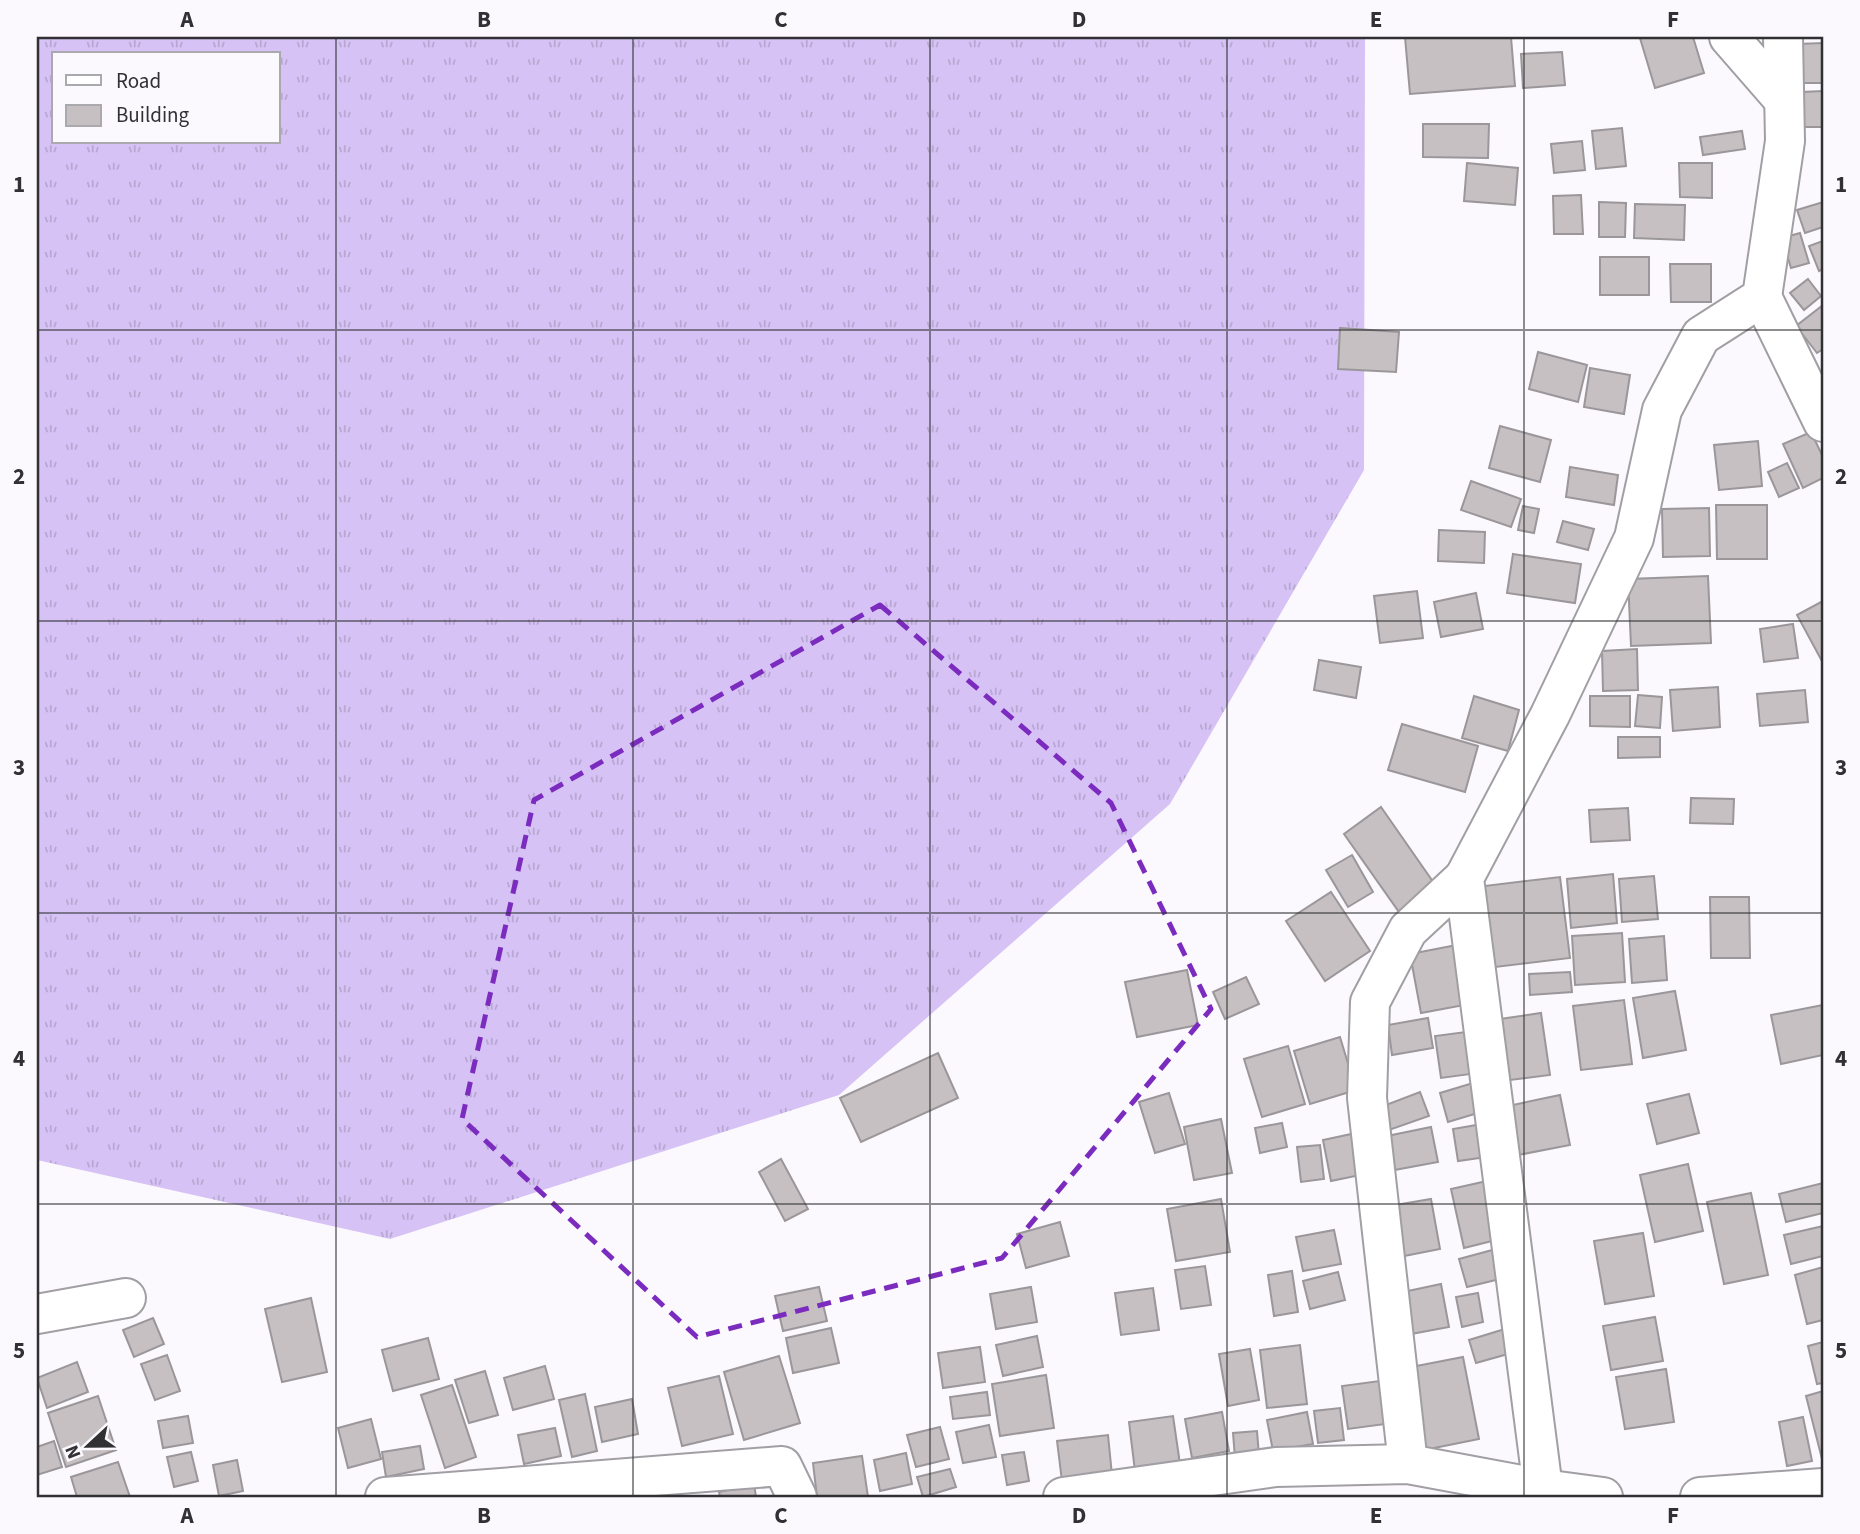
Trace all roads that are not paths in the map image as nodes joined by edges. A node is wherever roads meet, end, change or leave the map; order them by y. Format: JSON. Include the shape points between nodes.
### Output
{"nodes":[{"id":1,"x":1729,"y":37,"type":"edge"},
{"id":2,"x":1783,"y":37,"type":"edge"},
{"id":3,"x":1783,"y":99,"type":"junction"},
{"id":4,"x":1762,"y":296,"type":"junction"},
{"id":5,"x":1823,"y":422,"type":"edge"},
{"id":6,"x":1465,"y":878,"type":"junction"},
{"id":7,"x":126,"y":1298,"type":"dead end"},
{"id":8,"x":37,"y":1314,"type":"edge"},
{"id":9,"x":1408,"y":1464,"type":"junction"},
{"id":10,"x":1823,"y":1488,"type":"edge"},
{"id":11,"x":1543,"y":1489,"type":"junction"},
{"id":12,"x":385,"y":1497,"type":"edge"},
{"id":13,"x":797,"y":1497,"type":"edge"},
{"id":14,"x":1063,"y":1497,"type":"edge"},
{"id":15,"x":1596,"y":1497,"type":"edge"},
{"id":16,"x":1700,"y":1497,"type":"edge"}],
"edges":[{"from":1,"to":3,"type":"street"},
{"from":2,"to":3,"type":"street"},
{"from":3,"to":4,"type":"street","via":[[1785,141]]},
{"from":4,"to":5,"type":"street"},
{"from":4,"to":6,"type":"street","via":[[1701,336],[1662,410],[1634,538],[1550,715]]},
{"from":6,"to":9,"type":"street","via":[[1408,930],[1370,1002],[1367,1098]]},
{"from":6,"to":11,"type":"street"},
{"from":7,"to":8,"type":"street"},
{"from":9,"to":11,"type":"street"},
{"from":9,"to":14,"type":"street","via":[[1276,1467]]},
{"from":10,"to":16,"type":"street"},
{"from":11,"to":15,"type":"street"},
{"from":12,"to":13,"type":"street","via":[[782,1466]]}]}
